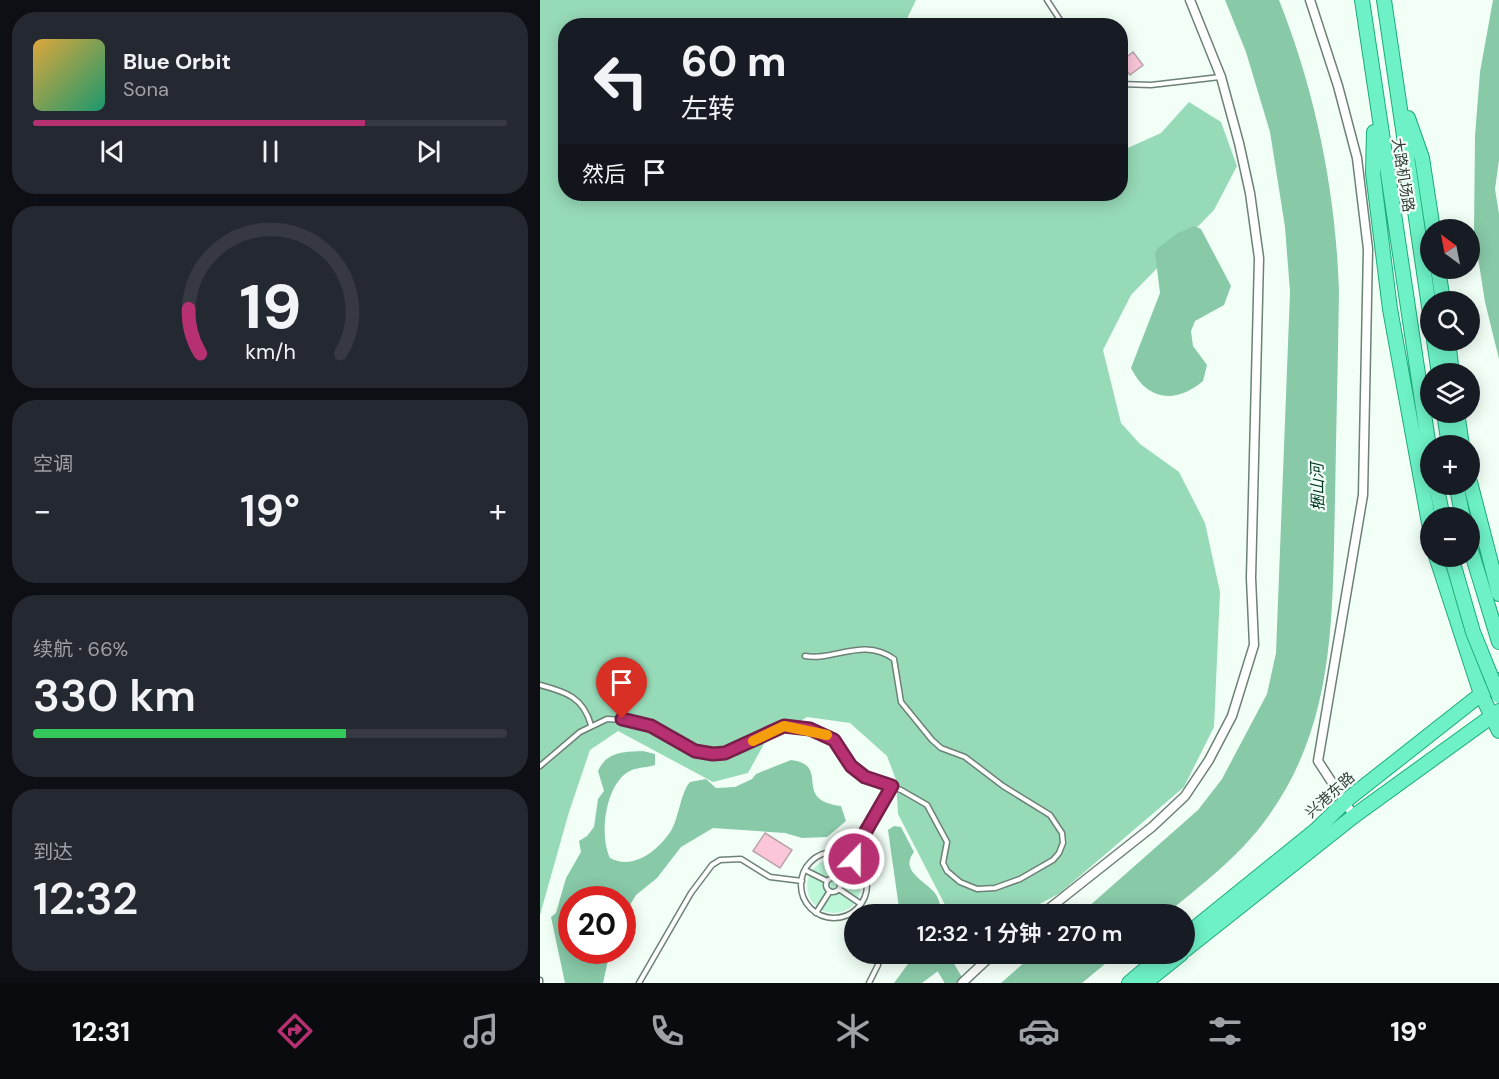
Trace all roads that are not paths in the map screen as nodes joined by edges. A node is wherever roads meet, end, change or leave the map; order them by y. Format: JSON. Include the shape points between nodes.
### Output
{"nodes":[{"id":1,"x":1047,"y":0,"type":"edge"},
{"id":2,"x":1190,"y":0,"type":"edge"},
{"id":3,"x":1310,"y":0,"type":"edge"},
{"id":4,"x":1362,"y":0,"type":"edge"},
{"id":5,"x":1384,"y":0,"type":"edge"},
{"id":6,"x":1059,"y":18,"type":"edge"},
{"id":7,"x":1221,"y":77,"type":"junction"},
{"id":8,"x":1397,"y":81,"type":"junction"},
{"id":9,"x":1128,"y":85,"type":"edge"},
{"id":10,"x":1374,"y":94,"type":"junction"},
{"id":11,"x":1431,"y":219,"type":"edge"},
{"id":12,"x":1427,"y":291,"type":"edge"},
{"id":13,"x":1427,"y":435,"type":"edge"},
{"id":14,"x":1473,"y":495,"type":"edge"},
{"id":15,"x":1426,"y":507,"type":"edge"},
{"id":16,"x":1440,"y":567,"type":"edge"},
{"id":17,"x":1454,"y":567,"type":"edge"},
{"id":18,"x":1476,"y":567,"type":"edge"},
{"id":19,"x":1499,"y":594,"type":"edge"},
{"id":20,"x":1499,"y":642,"type":"edge"},
{"id":21,"x":805,"y":656,"type":"dead end"},
{"id":22,"x":1499,"y":680,"type":"edge"},
{"id":23,"x":540,"y":685,"type":"edge"},
{"id":24,"x":1481,"y":694,"type":"junction"},
{"id":25,"x":1499,"y":696,"type":"edge"},
{"id":26,"x":1495,"y":714,"type":"edge"},
{"id":27,"x":591,"y":725,"type":"junction"},
{"id":28,"x":1499,"y":731,"type":"edge"},
{"id":29,"x":540,"y":766,"type":"edge"},
{"id":30,"x":892,"y":786,"type":"junction"},
{"id":31,"x":1345,"y":802,"type":"junction"},
{"id":32,"x":1354,"y":816,"type":"junction"},
{"id":33,"x":851,"y":857,"type":"junction"},
{"id":34,"x":805,"y":870,"type":"junction"},
{"id":35,"x":837,"y":879,"type":"junction"},
{"id":36,"x":802,"y":881,"type":"junction"},
{"id":37,"x":827,"y":881,"type":"junction"},
{"id":38,"x":838,"y":889,"type":"junction"},
{"id":39,"x":830,"y":891,"type":"junction"},
{"id":40,"x":861,"y":903,"type":"joint"},
{"id":41,"x":1055,"y":904,"type":"edge"},
{"id":42,"x":816,"y":913,"type":"junction"},
{"id":43,"x":844,"y":916,"type":"edge"},
{"id":44,"x":1195,"y":928,"type":"edge"},
{"id":45,"x":1195,"y":943,"type":"edge"},
{"id":46,"x":878,"y":964,"type":"edge"},
{"id":47,"x":982,"y":964,"type":"edge"},
{"id":48,"x":1151,"y":964,"type":"edge"},
{"id":49,"x":1169,"y":964,"type":"edge"},
{"id":50,"x":639,"y":983,"type":"edge"},
{"id":51,"x":869,"y":983,"type":"edge"},
{"id":52,"x":962,"y":983,"type":"edge"},
{"id":53,"x":1129,"y":983,"type":"edge"},
{"id":54,"x":1145,"y":983,"type":"edge"}],
"edges":[{"from":1,"to":6,"type":"lane"},
{"from":2,"to":7,"type":"street"},
{"from":3,"to":31,"type":"street","via":[[1357,158],[1368,249],[1363,495],[1318,761]]},
{"from":4,"to":10,"type":"main road","name":"大路机场路"},
{"from":5,"to":8,"type":"main road","name":"大路机场路"},
{"from":7,"to":9,"type":"lane"},
{"from":7,"to":41,"type":"street","via":[[1250,193],[1259,258],[1251,578],[1254,645],[1232,716],[1185,796]]},
{"from":8,"to":11,"type":"main road","via":[[1422,158]]},
{"from":8,"to":12,"type":"main road","name":"大路机场路"},
{"from":10,"to":13,"type":"main road","name":"大路机场路"},
{"from":10,"to":15,"type":"main road","via":[[1373,173],[1390,309]]},
{"from":14,"to":19,"type":"main road"},
{"from":16,"to":24,"type":"main road"},
{"from":17,"to":25,"type":"main road","bridge":true,"via":[[1473,632]]},
{"from":18,"to":20,"type":"main road"},
{"from":21,"to":30,"type":"lane","via":[[861,650],[894,659],[901,702],[914,720],[941,748],[965,758],[1050,815],[1062,833],[1059,853],[1032,873],[1005,885],[984,890],[968,886],[947,871],[943,863],[947,842],[934,814],[919,798]]},
{"from":22,"to":24,"type":"main road","name":"兴港东路"},
{"from":23,"to":27,"type":"lane","via":[[578,699]]},
{"from":24,"to":26,"type":"main road"},
{"from":24,"to":31,"type":"main road","name":"兴港东路"},
{"from":26,"to":28,"type":"main road"},
{"from":26,"to":32,"type":"main road","name":"兴港东路"},
{"from":27,"to":29,"type":"lane"},
{"from":27,"to":30,"type":"lane","via":[[607,719],[638,722],[695,751],[713,754],[732,750],[784,726],[798,727],[828,736],[857,772]]},
{"from":30,"to":33,"type":"lane"},
{"from":31,"to":32,"type":"street"},
{"from":31,"to":44,"type":"main road","name":"兴港东路"},
{"from":32,"to":45,"type":"main road","name":"兴港东路"},
{"from":33,"to":34,"type":"lane","via":[[834,852],[824,854]]},
{"from":33,"to":35,"type":"lane"},
{"from":33,"to":40,"type":"lane","via":[[866,876]]},
{"from":34,"to":36,"type":"lane"},
{"from":34,"to":37,"type":"lane"},
{"from":35,"to":37,"type":"lane"},
{"from":35,"to":38,"type":"lane"},
{"from":36,"to":42,"type":"lane","via":[[804,899]]},
{"from":36,"to":50,"type":"lane","via":[[770,877],[741,859],[720,860],[712,865],[691,893]]},
{"from":37,"to":39,"type":"lane"},
{"from":38,"to":39,"type":"lane"},
{"from":38,"to":40,"type":"lane"},
{"from":39,"to":42,"type":"lane"},
{"from":42,"to":43,"type":"lane","via":[[829,918]]},
{"from":46,"to":51,"type":"lane"},
{"from":47,"to":52,"type":"street"},
{"from":48,"to":53,"type":"main road"},
{"from":49,"to":54,"type":"main road"}]}
